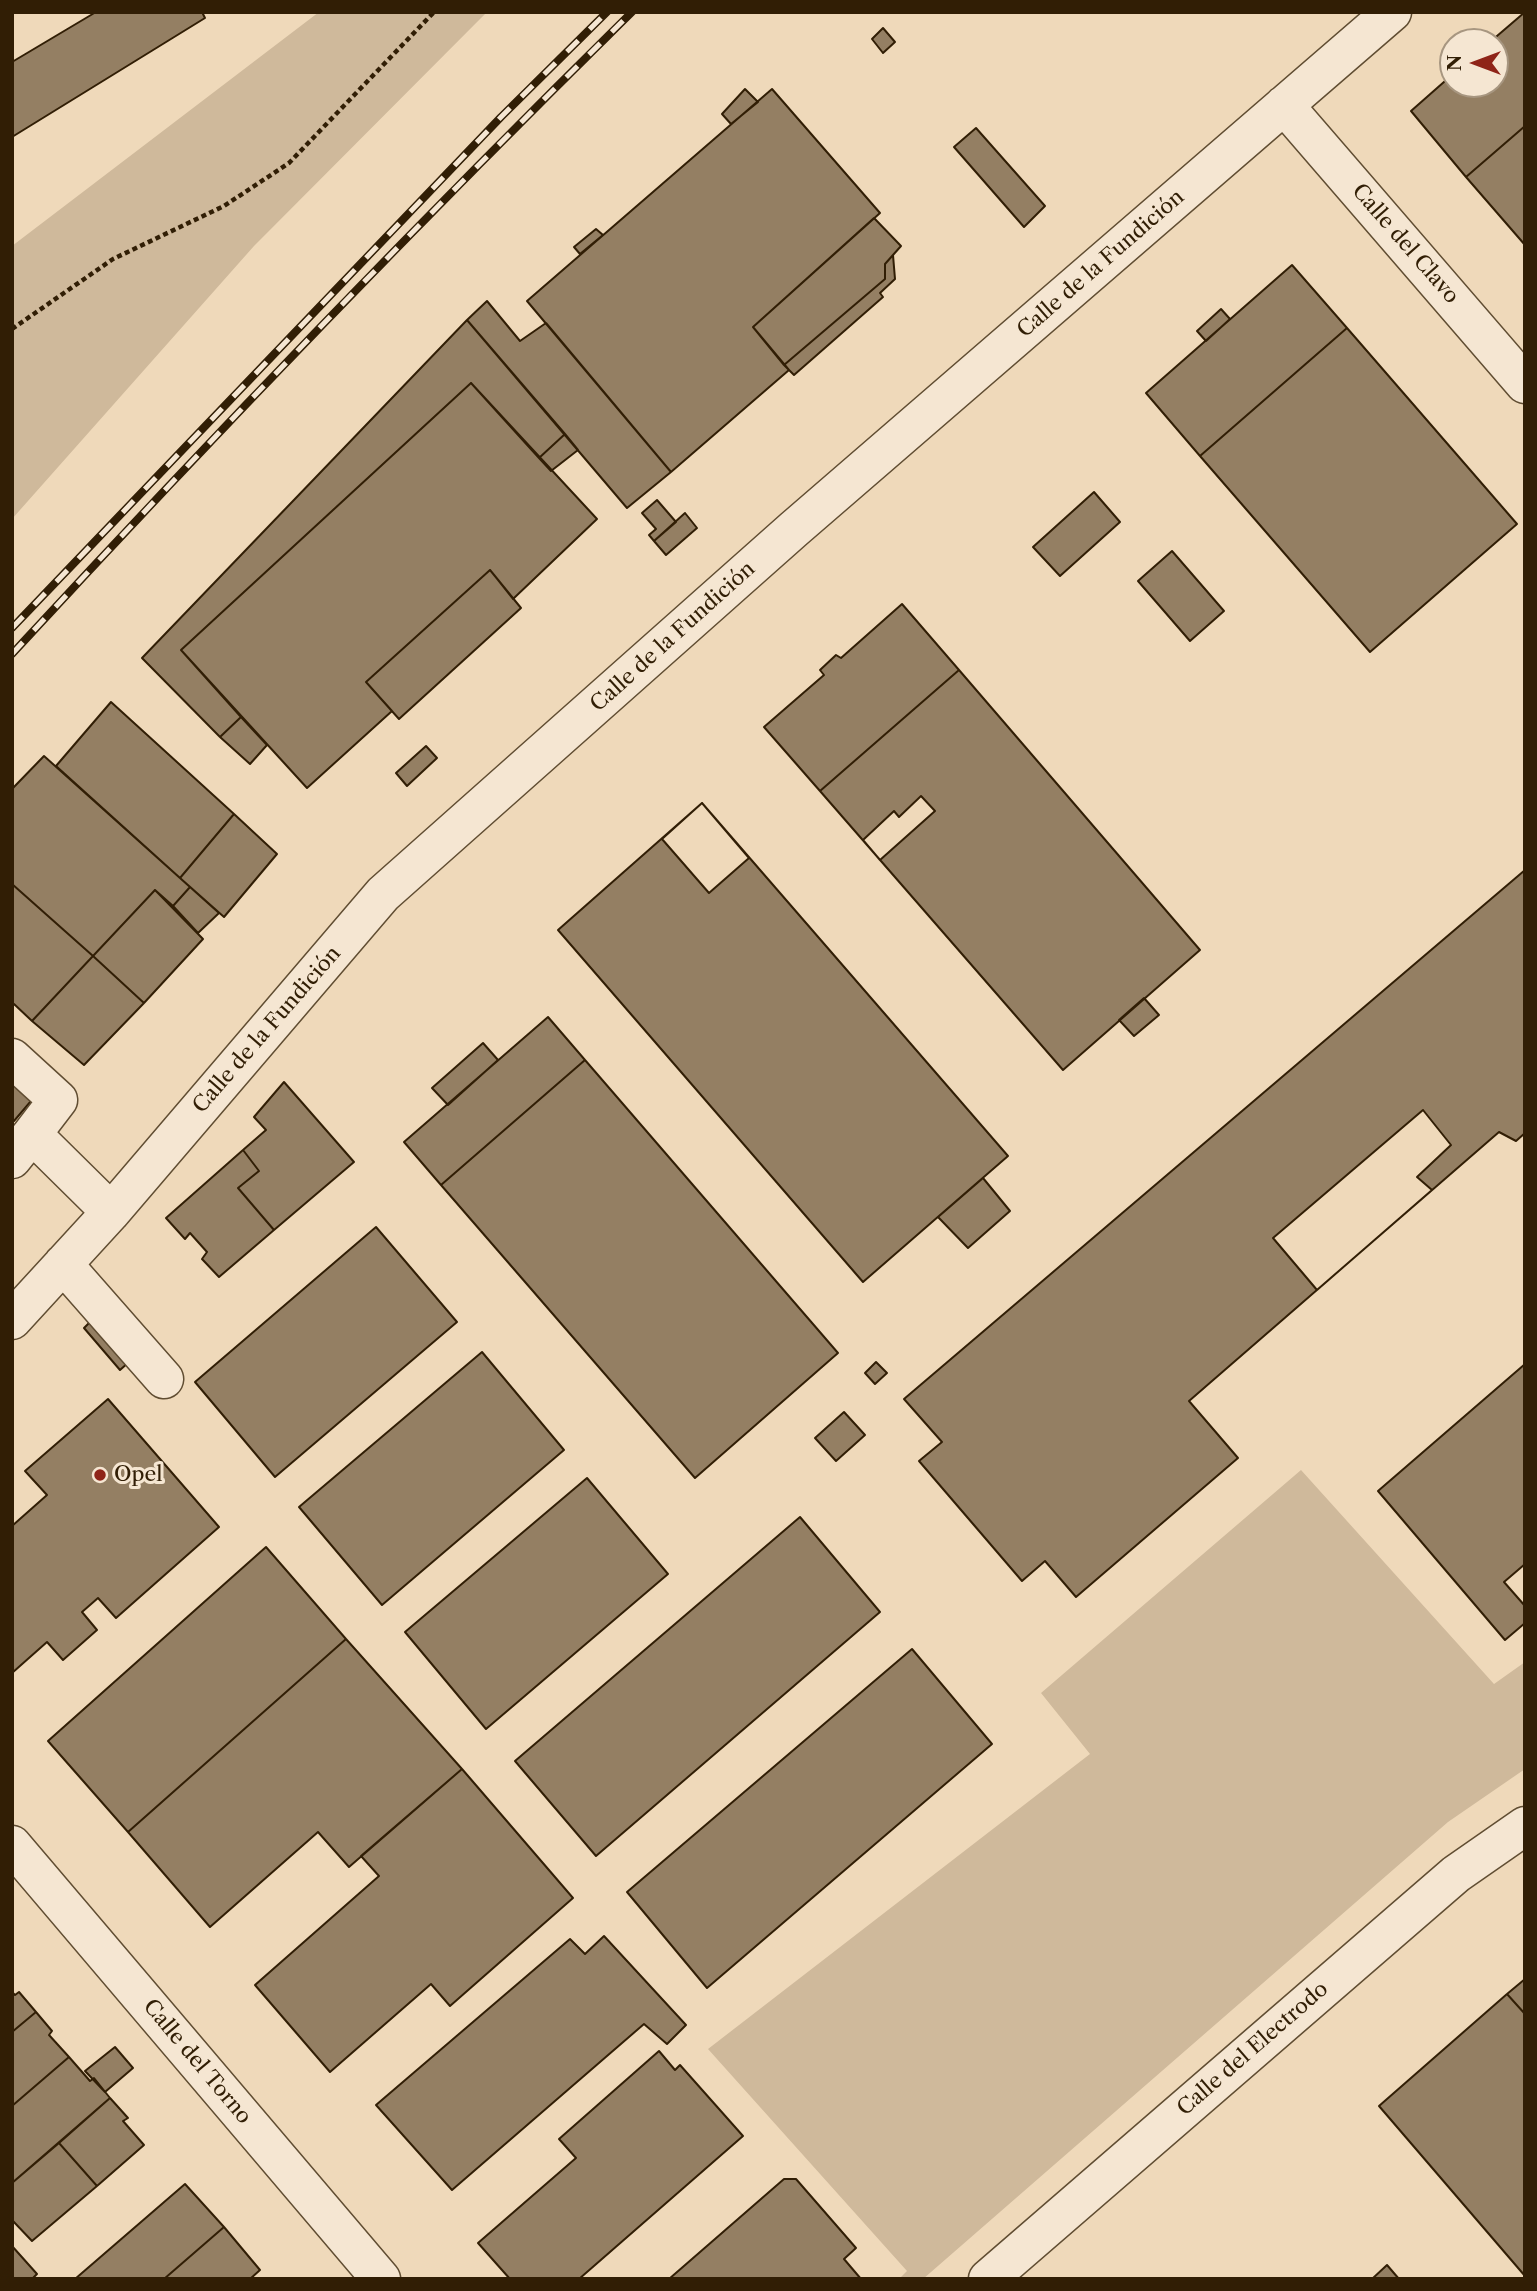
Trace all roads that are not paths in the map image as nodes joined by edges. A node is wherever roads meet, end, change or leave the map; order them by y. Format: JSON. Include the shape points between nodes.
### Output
{"nodes":[{"id":1,"x":1392,"y":12,"type":"edge"},
{"id":2,"x":1284,"y":105,"type":"junction"},
{"id":3,"x":1525,"y":384,"type":"edge"},
{"id":4,"x":12,"y":1058,"type":"edge"},
{"id":5,"x":19,"y":1148,"type":"edge"},
{"id":6,"x":111,"y":1212,"type":"junction"},
{"id":7,"x":63,"y":1264,"type":"junction"},
{"id":8,"x":17,"y":1305,"type":"edge"},
{"id":9,"x":164,"y":1379,"type":"dead end"},
{"id":10,"x":1525,"y":1825,"type":"edge"},
{"id":11,"x":12,"y":1845,"type":"edge"},
{"id":12,"x":381,"y":2279,"type":"edge"},
{"id":13,"x":988,"y":2279,"type":"edge"}],
"edges":[{"from":1,"to":2,"type":"street","name":"Calle de la Fundición"},
{"from":2,"to":3,"type":"street","name":"Calle del Clavo"},
{"from":2,"to":6,"type":"street","name":"Calle de la Fundición","via":[[794,529],[383,894]]},
{"from":4,"to":5,"type":"street","via":[[58,1100]]},
{"from":5,"to":6,"type":"street"},
{"from":6,"to":7,"type":"street","name":"Calle de la Fundición"},
{"from":7,"to":8,"type":"street","name":"Calle de la Fundición"},
{"from":7,"to":9,"type":"street"},
{"from":10,"to":13,"type":"street","name":"Calle del Electrodo","via":[[1455,1874]]},
{"from":11,"to":12,"type":"street","name":"Calle del Torno"}]}
